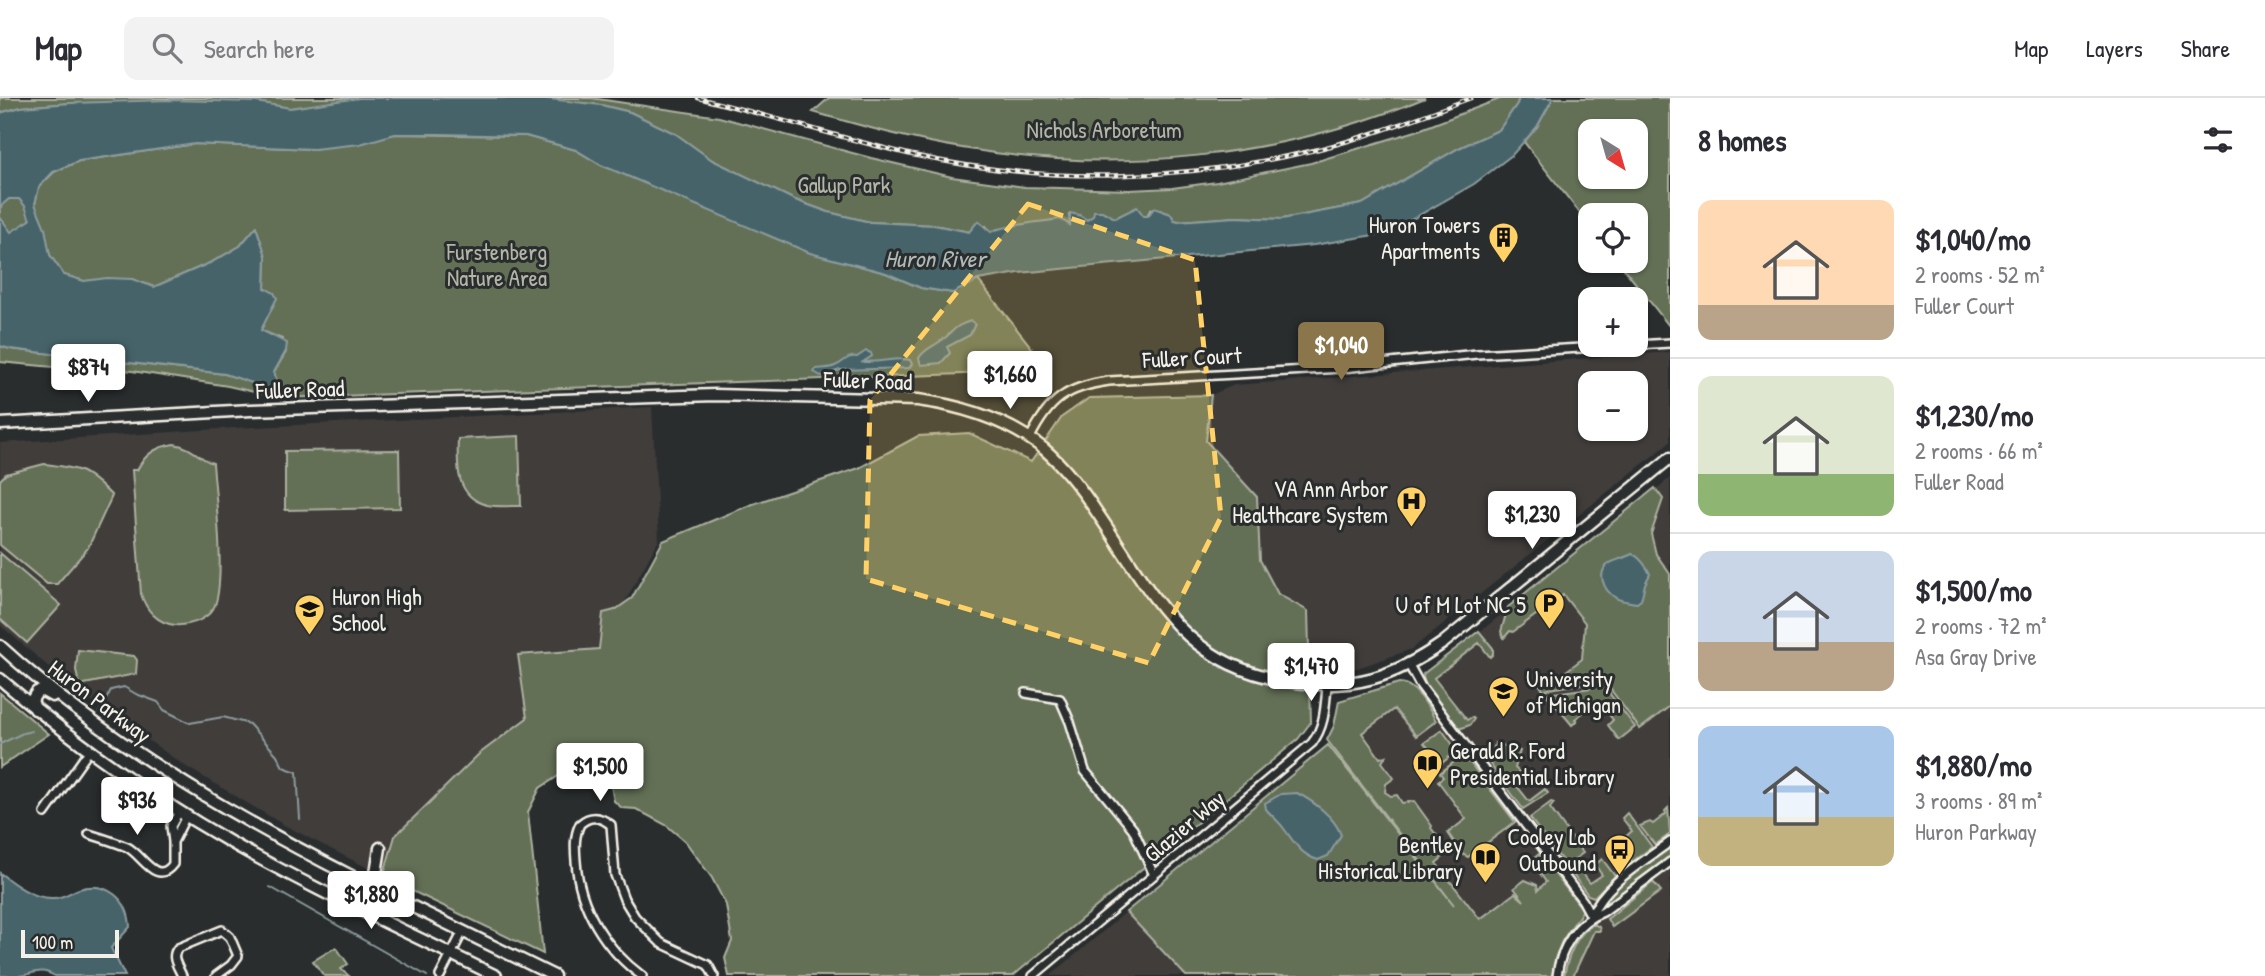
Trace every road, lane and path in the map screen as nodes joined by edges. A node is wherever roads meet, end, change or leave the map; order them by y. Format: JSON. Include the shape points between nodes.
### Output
{"nodes":[{"id":1,"x":1670,"y":343,"type":"edge"},
{"id":2,"x":1648,"y":344,"type":"edge"},
{"id":3,"x":1578,"y":348,"type":"edge"},
{"id":4,"x":0,"y":424,"type":"edge"},
{"id":5,"x":1030,"y":438,"type":"junction"},
{"id":6,"x":1670,"y":458,"type":"edge"},
{"id":7,"x":0,"y":646,"type":"edge"},
{"id":8,"x":1409,"y":665,"type":"junction"},
{"id":9,"x":0,"y":679,"type":"edge"},
{"id":10,"x":1327,"y":686,"type":"junction"},
{"id":11,"x":1026,"y":693,"type":"dead end"},
{"id":12,"x":35,"y":709,"type":"junction"},
{"id":13,"x":82,"y":713,"type":"junction"},
{"id":14,"x":89,"y":751,"type":"junction"},
{"id":15,"x":45,"y":813,"type":"dead end"},
{"id":16,"x":183,"y":814,"type":"junction"},
{"id":17,"x":89,"y":834,"type":"dead end"},
{"id":18,"x":1670,"y":842,"type":"edge"},
{"id":19,"x":380,"y":848,"type":"dead end"},
{"id":20,"x":1670,"y":862,"type":"edge"},
{"id":21,"x":1154,"y":875,"type":"junction"},
{"id":22,"x":362,"y":881,"type":"junction"},
{"id":23,"x":382,"y":892,"type":"junction"},
{"id":24,"x":338,"y":898,"type":"junction"},
{"id":25,"x":1591,"y":916,"type":"junction"},
{"id":26,"x":463,"y":931,"type":"junction"},
{"id":27,"x":451,"y":954,"type":"junction"},
{"id":28,"x":182,"y":976,"type":"edge"},
{"id":29,"x":216,"y":976,"type":"edge"},
{"id":30,"x":440,"y":976,"type":"edge"},
{"id":31,"x":496,"y":976,"type":"edge"},
{"id":32,"x":554,"y":976,"type":"edge"},
{"id":33,"x":642,"y":976,"type":"edge"},
{"id":34,"x":714,"y":976,"type":"edge"},
{"id":35,"x":1033,"y":976,"type":"edge"},
{"id":36,"x":1557,"y":976,"type":"edge"}],
"edges":[{"from":1,"to":2,"type":"street","name":"Fuller Court"},
{"from":3,"to":5,"type":"street","name":"Fuller Court","via":[[1086,384],[1052,403]]},
{"from":4,"to":5,"type":"main road","name":"Fuller Road","via":[[396,405],[760,396],[947,404]]},
{"from":5,"to":10,"type":"main road","name":"Fuller Road","via":[[1077,485],[1168,615],[1199,647],[1248,673]]},
{"from":6,"to":8,"type":"main road","name":"Fuller Road","via":[[1443,643]]},
{"from":7,"to":13,"type":"main road","name":"Huron Parkway"},
{"from":8,"to":10,"type":"main road","name":"Fuller Road","via":[[1366,680]]},
{"from":8,"to":25,"type":"street"},
{"from":9,"to":12,"type":"main road","name":"Huron Parkway"},
{"from":10,"to":21,"type":"street","name":"Glazier Way","via":[[1320,734],[1312,743]]},
{"from":11,"to":21,"type":"street","via":[[1060,699],[1085,771],[1133,830]]},
{"from":12,"to":13,"type":"main road","via":[[33,697],[43,691],[71,711]]},
{"from":12,"to":14,"type":"main road","name":"Huron Parkway"},
{"from":13,"to":22,"type":"main road","name":"Huron Parkway","via":[[226,811]]},
{"from":14,"to":15,"type":"street"},
{"from":14,"to":16,"type":"main road","name":"Huron Parkway"},
{"from":16,"to":17,"type":"street","via":[[172,826],[173,864],[166,872],[150,868],[128,848]]},
{"from":16,"to":24,"type":"main road","name":"Huron Parkway"},
{"from":18,"to":25,"type":"street","via":[[1619,881],[1596,904]]},
{"from":19,"to":23,"type":"main road","via":[[375,879]]},
{"from":20,"to":25,"type":"street","via":[[1606,911]]},
{"from":21,"to":35,"type":"street","name":"Glazier Way"},
{"from":22,"to":23,"type":"main road","name":"Huron Parkway"},
{"from":22,"to":24,"type":"main road","via":[[351,896]]},
{"from":23,"to":26,"type":"main road","name":"Huron Parkway"},
{"from":24,"to":27,"type":"main road","name":"Huron Parkway"},
{"from":25,"to":36,"type":"street","via":[[1569,941]]},
{"from":26,"to":27,"type":"street"},
{"from":26,"to":32,"type":"main road","name":"Huron Parkway"},
{"from":27,"to":30,"type":"street"},
{"from":27,"to":31,"type":"main road","name":"Huron Parkway"},
{"from":28,"to":29,"type":"street","via":[[174,952],[222,930],[238,952],[231,965]]},
{"from":33,"to":34,"type":"street","via":[[600,933],[585,902],[576,867],[575,837],[580,824],[591,817],[611,825],[615,875],[635,917],[661,943],[708,965]]}]}
